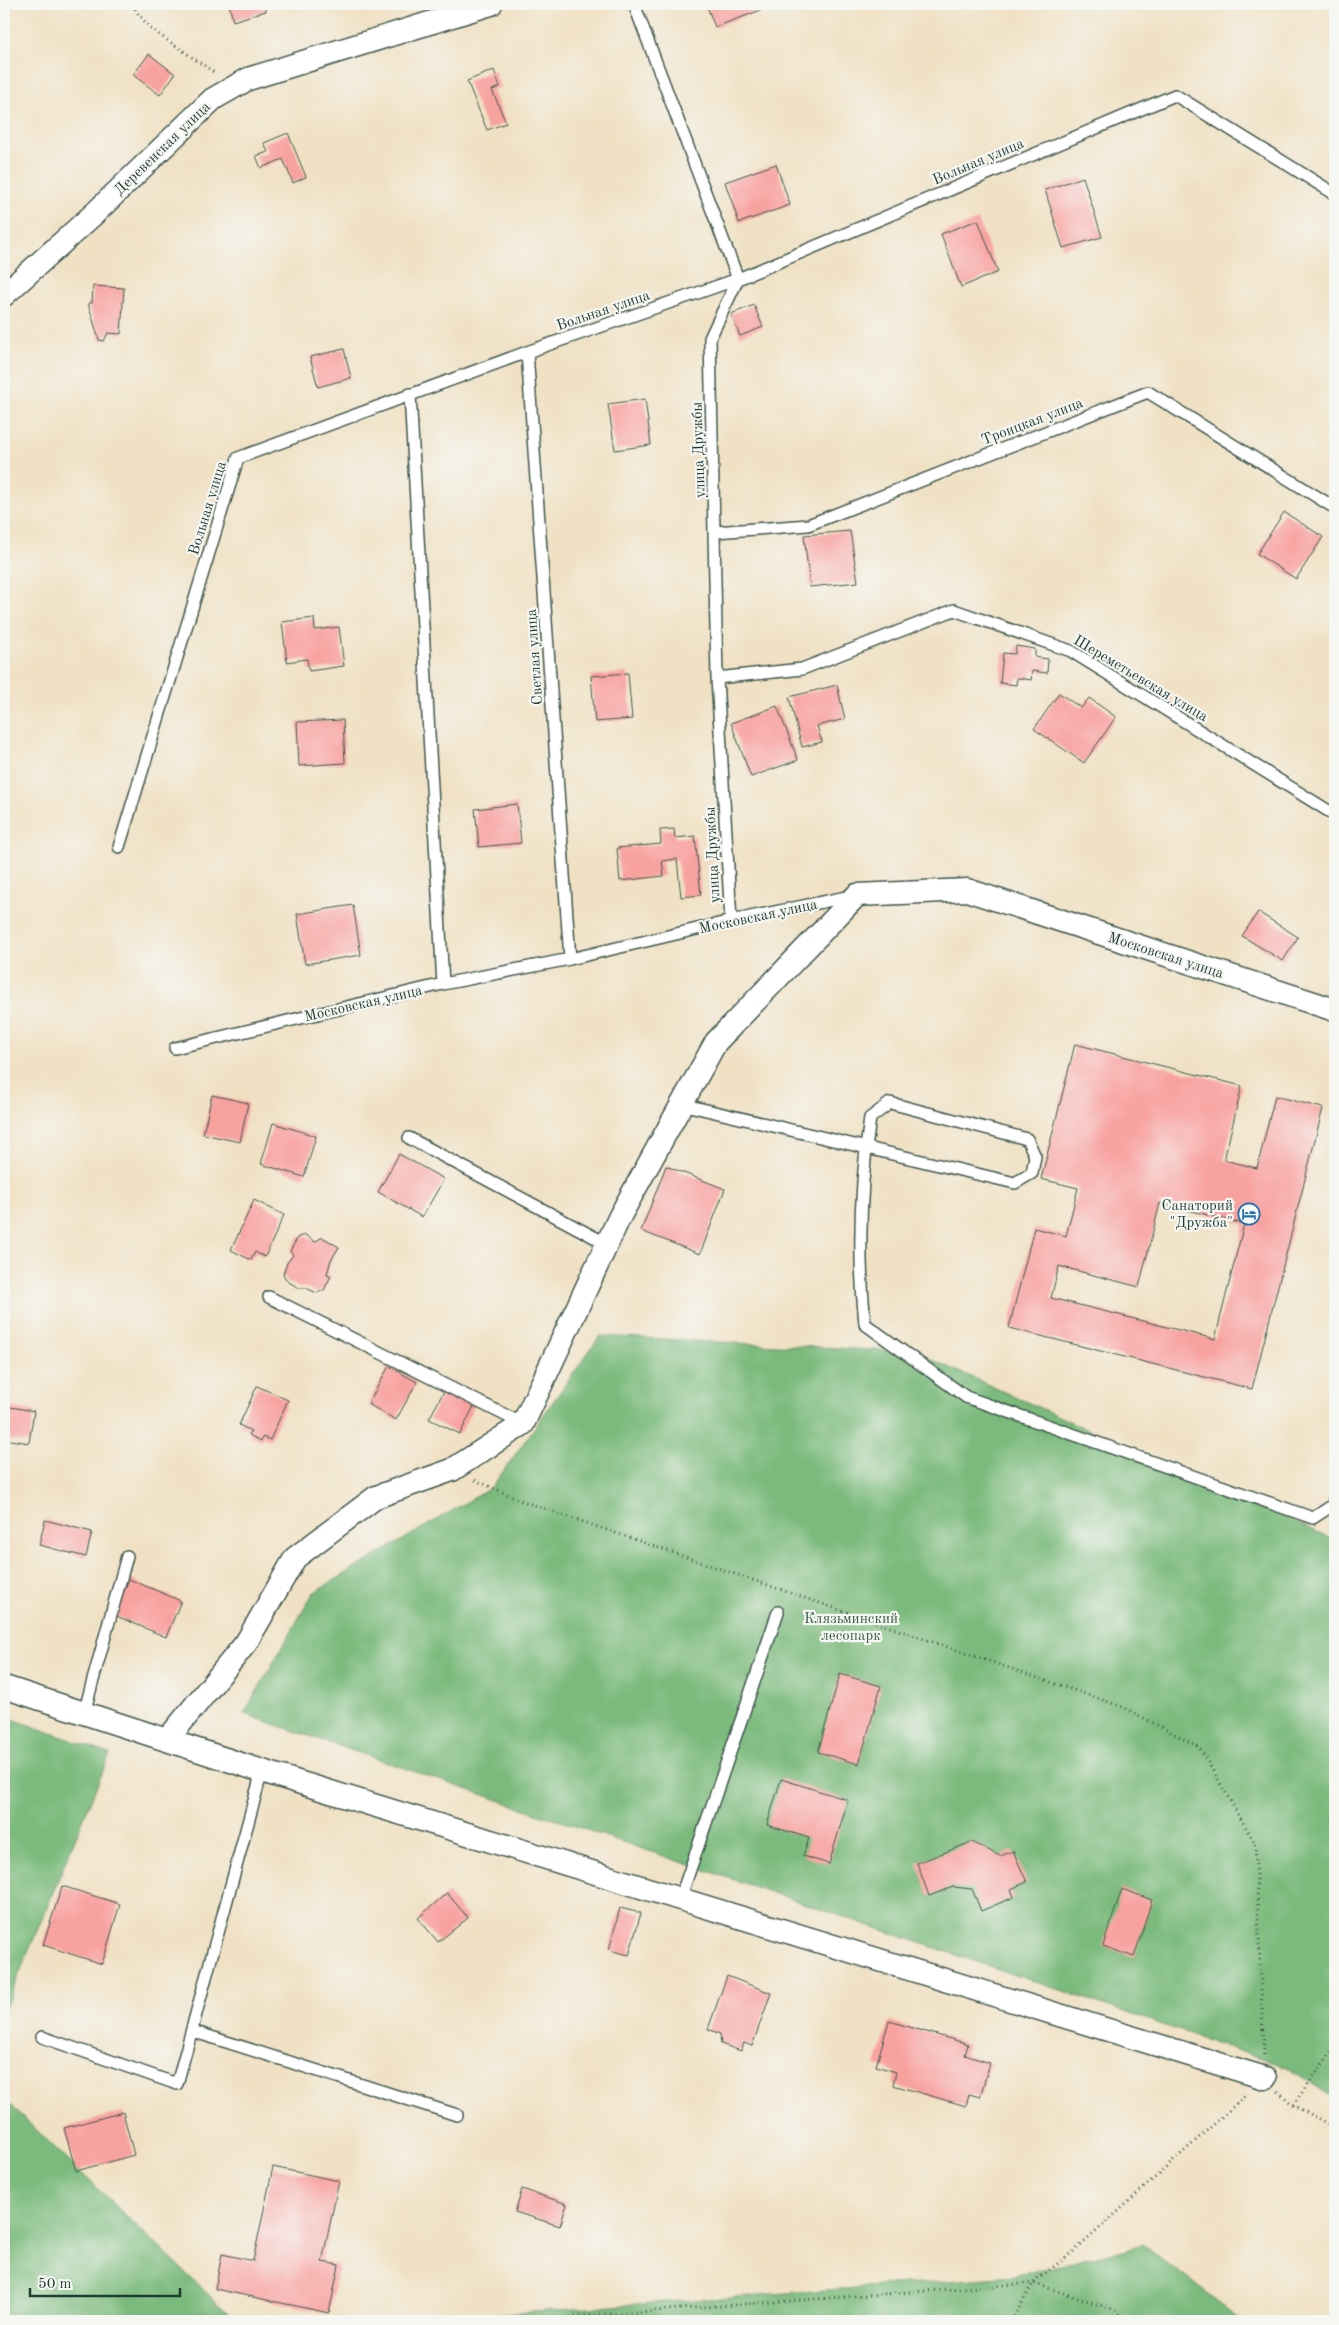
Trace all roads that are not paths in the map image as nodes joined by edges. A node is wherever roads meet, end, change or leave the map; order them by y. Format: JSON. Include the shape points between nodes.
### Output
{"nodes":[{"id":1,"x":491,"y":4,"type":"edge"},
{"id":2,"x":634,"y":4,"type":"edge"},
{"id":3,"x":1335,"y":194,"type":"edge"},
{"id":4,"x":738,"y":278,"type":"junction"},
{"id":5,"x":4,"y":295,"type":"edge"},
{"id":6,"x":527,"y":352,"type":"junction"},
{"id":7,"x":410,"y":394,"type":"junction"},
{"id":8,"x":1335,"y":508,"type":"edge"},
{"id":9,"x":715,"y":532,"type":"junction"},
{"id":10,"x":717,"y":678,"type":"junction"},
{"id":11,"x":1335,"y":815,"type":"edge"},
{"id":12,"x":119,"y":847,"type":"dead end"},
{"id":13,"x":857,"y":895,"type":"junction"},
{"id":14,"x":731,"y":921,"type":"junction"},
{"id":15,"x":570,"y":959,"type":"junction"},
{"id":16,"x":442,"y":984,"type":"junction"},
{"id":17,"x":1335,"y":1010,"type":"edge"},
{"id":18,"x":175,"y":1048,"type":"dead end"},
{"id":19,"x":681,"y":1104,"type":"junction"},
{"id":20,"x":409,"y":1138,"type":"dead end"},
{"id":21,"x":866,"y":1148,"type":"junction"},
{"id":22,"x":607,"y":1244,"type":"junction"},
{"id":23,"x":269,"y":1298,"type":"dead end"},
{"id":24,"x":523,"y":1424,"type":"junction"},
{"id":25,"x":1335,"y":1496,"type":"edge"},
{"id":26,"x":127,"y":1556,"type":"dead end"},
{"id":27,"x":778,"y":1612,"type":"dead end"},
{"id":28,"x":4,"y":1687,"type":"edge"},
{"id":29,"x":84,"y":1713,"type":"junction"},
{"id":30,"x":167,"y":1740,"type":"junction"},
{"id":31,"x":262,"y":1771,"type":"junction"},
{"id":32,"x":680,"y":1899,"type":"junction"},
{"id":33,"x":192,"y":2031,"type":"junction"},
{"id":34,"x":42,"y":2037,"type":"dead end"},
{"id":35,"x":1265,"y":2078,"type":"road end"},
{"id":36,"x":457,"y":2115,"type":"dead end"}],
"edges":[{"from":1,"to":5,"type":"street","name":"Деревенская улица","via":[[248,79],[213,99]]},
{"from":2,"to":4,"type":"lane"},
{"from":3,"to":4,"type":"lane","name":"Вольная улица","via":[[1174,95]]},
{"from":4,"to":6,"type":"lane","name":"Вольная улица"},
{"from":4,"to":9,"type":"lane","name":"улица Дружбы","via":[[710,338]]},
{"from":6,"to":7,"type":"lane","name":"Вольная улица"},
{"from":6,"to":15,"type":"lane","name":"Светлая улица"},
{"from":7,"to":12,"type":"lane","name":"Вольная улица","via":[[238,458]]},
{"from":7,"to":16,"type":"lane"},
{"from":8,"to":9,"type":"lane","name":"Троицкая улица","via":[[1148,392],[808,525]]},
{"from":9,"to":10,"type":"lane","name":"улица Дружбы"},
{"from":10,"to":11,"type":"lane","name":"Шереметьевская улица","via":[[802,669],[954,610],[1071,651]]},
{"from":10,"to":14,"type":"lane","name":"улица Дружбы"},
{"from":13,"to":14,"type":"lane","name":"Московская улица"},
{"from":13,"to":17,"type":"street","name":"Московская улица","via":[[968,890]]},
{"from":13,"to":19,"type":"street","via":[[716,1042]]},
{"from":14,"to":15,"type":"lane","name":"Московская улица"},
{"from":15,"to":16,"type":"lane","name":"Московская улица"},
{"from":16,"to":18,"type":"lane","name":"Московская улица"},
{"from":19,"to":21,"type":"lane"},
{"from":19,"to":22,"type":"street"},
{"from":20,"to":22,"type":"lane"},
{"from":21,"to":21,"type":"lane","via":[[1014,1184],[1032,1173],[1035,1156],[1027,1140],[890,1102],[870,1118]]},
{"from":21,"to":25,"type":"lane","via":[[860,1273],[865,1324],[966,1397],[1313,1518],[1333,1505]]},
{"from":22,"to":24,"type":"street"},
{"from":23,"to":24,"type":"lane"},
{"from":24,"to":30,"type":"street","via":[[452,1470],[376,1497],[295,1558],[246,1644]]},
{"from":26,"to":29,"type":"lane"},
{"from":27,"to":32,"type":"lane"},
{"from":28,"to":29,"type":"street"},
{"from":29,"to":30,"type":"street"},
{"from":30,"to":31,"type":"street"},
{"from":31,"to":32,"type":"street"},
{"from":31,"to":33,"type":"lane"},
{"from":32,"to":35,"type":"street"},
{"from":33,"to":34,"type":"lane","via":[[177,2084]]},
{"from":33,"to":36,"type":"lane"}]}
